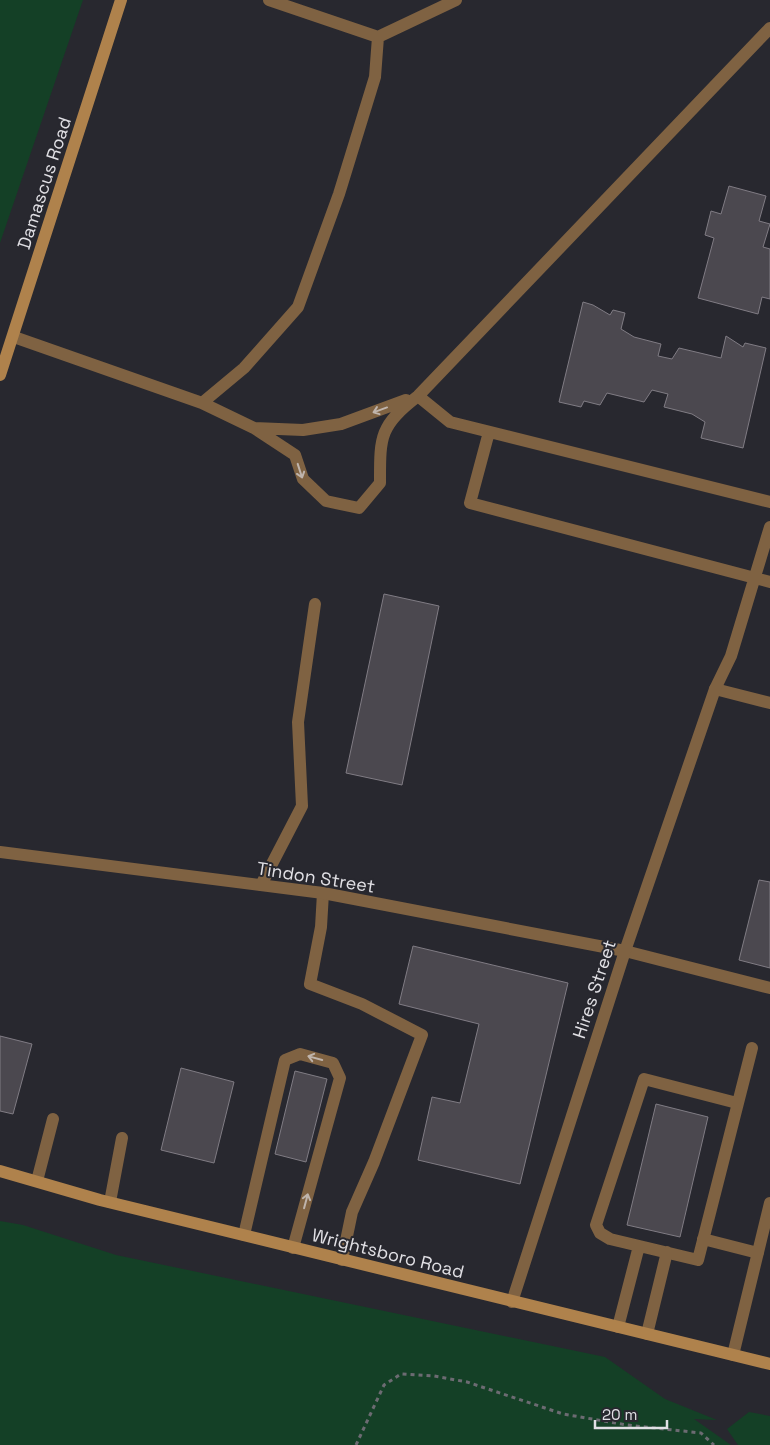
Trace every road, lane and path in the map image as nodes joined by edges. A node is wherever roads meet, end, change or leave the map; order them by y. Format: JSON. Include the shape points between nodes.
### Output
{"nodes":[{"id":1,"x":121,"y":0,"type":"edge"},
{"id":2,"x":269,"y":0,"type":"edge"},
{"id":3,"x":456,"y":0,"type":"edge"},
{"id":4,"x":770,"y":28,"type":"edge"},
{"id":5,"x":378,"y":37,"type":"junction"},
{"id":6,"x":14,"y":337,"type":"junction"},
{"id":7,"x":0,"y":375,"type":"edge"},
{"id":8,"x":418,"y":396,"type":"junction"},
{"id":9,"x":202,"y":403,"type":"junction"},
{"id":10,"x":254,"y":428,"type":"junction"},
{"id":11,"x":489,"y":432,"type":"junction"},
{"id":12,"x":770,"y":502,"type":"edge"},
{"id":13,"x":770,"y":527,"type":"edge"},
{"id":14,"x":754,"y":578,"type":"junction"},
{"id":15,"x":770,"y":582,"type":"edge"},
{"id":16,"x":315,"y":604,"type":"dead end"},
{"id":17,"x":714,"y":689,"type":"junction"},
{"id":18,"x":770,"y":703,"type":"edge"},
{"id":19,"x":0,"y":852,"type":"edge"},
{"id":20,"x":261,"y":885,"type":"junction"},
{"id":21,"x":323,"y":893,"type":"junction"},
{"id":22,"x":624,"y":951,"type":"junction"},
{"id":23,"x":770,"y":988,"type":"edge"},
{"id":24,"x":752,"y":1048,"type":"dead end"},
{"id":25,"x":738,"y":1103,"type":"junction"},
{"id":26,"x":53,"y":1119,"type":"dead end"},
{"id":27,"x":122,"y":1138,"type":"dead end"},
{"id":28,"x":0,"y":1171,"type":"edge"},
{"id":29,"x":37,"y":1181,"type":"junction"},
{"id":30,"x":110,"y":1202,"type":"junction"},
{"id":31,"x":770,"y":1203,"type":"edge"},
{"id":32,"x":244,"y":1235,"type":"junction"},
{"id":33,"x":703,"y":1239,"type":"junction"},
{"id":34,"x":639,"y":1246,"type":"junction"},
{"id":35,"x":294,"y":1248,"type":"junction"},
{"id":36,"x":667,"y":1252,"type":"junction"},
{"id":37,"x":758,"y":1253,"type":"junction"},
{"id":38,"x":342,"y":1260,"type":"junction"},
{"id":39,"x":512,"y":1302,"type":"junction"},
{"id":40,"x":618,"y":1327,"type":"junction"},
{"id":41,"x":647,"y":1334,"type":"junction"},
{"id":42,"x":733,"y":1355,"type":"junction"},
{"id":43,"x":770,"y":1364,"type":"edge"},
{"id":44,"x":356,"y":1445,"type":"edge"},
{"id":45,"x":714,"y":1445,"type":"edge"}],
"edges":[{"from":1,"to":6,"type":"main road","name":"Damascus Road"},
{"from":2,"to":5,"type":"street"},
{"from":3,"to":5,"type":"street"},
{"from":4,"to":8,"type":"street"},
{"from":5,"to":9,"type":"street","via":[[375,77],[339,194],[298,307],[244,368]]},
{"from":6,"to":7,"type":"main road","name":"Damascus Road"},
{"from":6,"to":9,"type":"street"},
{"from":8,"to":10,"type":"street","one_way":true,"via":[[341,424],[303,430]]},
{"from":10,"to":8,"type":"street","one_way":true,"via":[[295,455],[303,479],[326,501],[359,508],[380,483],[380,443],[388,426],[399,410]]},
{"from":8,"to":11,"type":"street","via":[[450,422]]},
{"from":9,"to":10,"type":"street"},
{"from":11,"to":12,"type":"street"},
{"from":11,"to":14,"type":"street","via":[[470,503]]},
{"from":13,"to":14,"type":"street","name":"Hires Street"},
{"from":14,"to":15,"type":"street"},
{"from":14,"to":17,"type":"street","name":"Hires Street","via":[[731,656]]},
{"from":16,"to":20,"type":"street","via":[[298,722],[302,806]]},
{"from":17,"to":18,"type":"street"},
{"from":17,"to":22,"type":"street","name":"Hires Street"},
{"from":19,"to":20,"type":"street","name":"Tindon Street"},
{"from":20,"to":21,"type":"street","name":"Tindon Street"},
{"from":21,"to":22,"type":"street","name":"Tindon Street"},
{"from":21,"to":38,"type":"street","via":[[321,926],[310,984],[362,1004],[422,1035],[352,1212]]},
{"from":22,"to":23,"type":"street","name":"Tindon Street"},
{"from":22,"to":39,"type":"street","name":"Hires Street"},
{"from":24,"to":25,"type":"street"},
{"from":25,"to":33,"type":"street"},
{"from":25,"to":34,"type":"street","via":[[644,1079],[596,1225],[600,1233],[610,1238]]},
{"from":26,"to":29,"type":"street"},
{"from":27,"to":30,"type":"street"},
{"from":28,"to":29,"type":"main road","name":"Wrightsboro Road"},
{"from":29,"to":30,"type":"main road","name":"Wrightsboro Road"},
{"from":30,"to":32,"type":"main road","name":"Wrightsboro Road"},
{"from":31,"to":37,"type":"street"},
{"from":32,"to":35,"type":"main road","name":"Wrightsboro Road"},
{"from":35,"to":32,"type":"street","one_way":true,"via":[[340,1078],[333,1063],[300,1054],[285,1060]]},
{"from":33,"to":36,"type":"street","via":[[698,1260]]},
{"from":33,"to":37,"type":"street"},
{"from":34,"to":36,"type":"street"},
{"from":34,"to":40,"type":"street"},
{"from":35,"to":38,"type":"main road","name":"Wrightsboro Road"},
{"from":36,"to":41,"type":"street"},
{"from":37,"to":42,"type":"street"},
{"from":38,"to":39,"type":"main road","name":"Wrightsboro Road"},
{"from":39,"to":40,"type":"main road","name":"Wrightsboro Road"},
{"from":40,"to":41,"type":"main road","name":"Wrightsboro Road"},
{"from":41,"to":42,"type":"main road","name":"Wrightsboro Road"},
{"from":42,"to":43,"type":"main road","name":"Wrightsboro Road"},
{"from":44,"to":45,"type":"path","via":[[384,1385],[401,1374],[468,1382],[563,1414],[701,1433]]}]}
